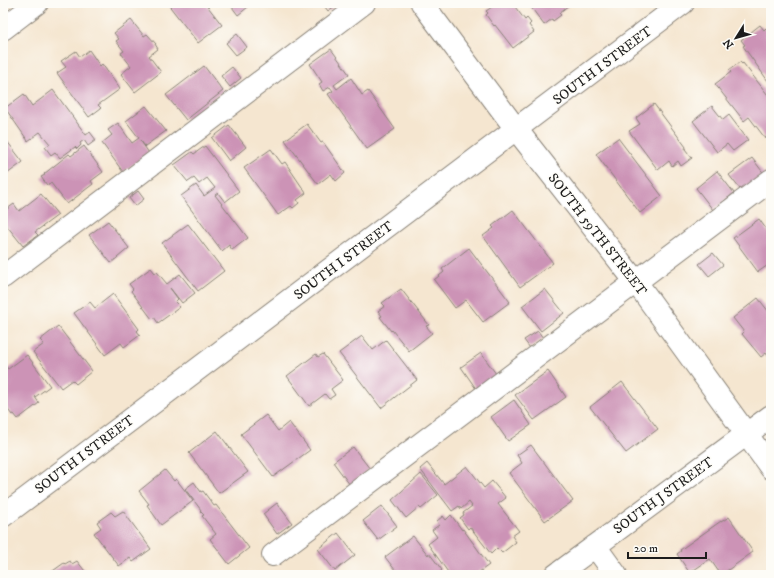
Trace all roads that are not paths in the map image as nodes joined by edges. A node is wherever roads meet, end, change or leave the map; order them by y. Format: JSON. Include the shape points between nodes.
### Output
{"nodes":[{"id":1,"x":37,"y":3,"type":"edge"},
{"id":2,"x":364,"y":3,"type":"edge"},
{"id":3,"x":422,"y":3,"type":"edge"},
{"id":4,"x":683,"y":3,"type":"edge"},
{"id":5,"x":3,"y":29,"type":"edge"},
{"id":6,"x":516,"y":130,"type":"junction"},
{"id":7,"x":771,"y":180,"type":"edge"},
{"id":8,"x":3,"y":277,"type":"edge"},
{"id":9,"x":636,"y":282,"type":"junction"},
{"id":10,"x":771,"y":416,"type":"edge"},
{"id":11,"x":747,"y":434,"type":"junction"},
{"id":12,"x":771,"y":468,"type":"edge"},
{"id":13,"x":3,"y":516,"type":"edge"},
{"id":14,"x":594,"y":546,"type":"junction"},
{"id":15,"x":273,"y":555,"type":"dead end"},
{"id":16,"x":556,"y":575,"type":"edge"},
{"id":17,"x":616,"y":575,"type":"edge"}],
"edges":[{"from":1,"to":5,"type":"street"},
{"from":2,"to":8,"type":"street"},
{"from":3,"to":6,"type":"street","name":"SOUTH 59TH STREET"},
{"from":4,"to":6,"type":"street","name":"SOUTH I STREET"},
{"from":6,"to":9,"type":"street","name":"SOUTH 59TH STREET"},
{"from":6,"to":13,"type":"street","name":"SOUTH I STREET"},
{"from":7,"to":9,"type":"street"},
{"from":9,"to":11,"type":"street","name":"SOUTH 59TH STREET"},
{"from":9,"to":15,"type":"street"},
{"from":10,"to":11,"type":"street","name":"SOUTH J STREET"},
{"from":11,"to":12,"type":"street","name":"SOUTH 59TH STREET"},
{"from":11,"to":14,"type":"street","name":"SOUTH J STREET"},
{"from":14,"to":16,"type":"street","name":"SOUTH J STREET"},
{"from":14,"to":17,"type":"street"}]}
